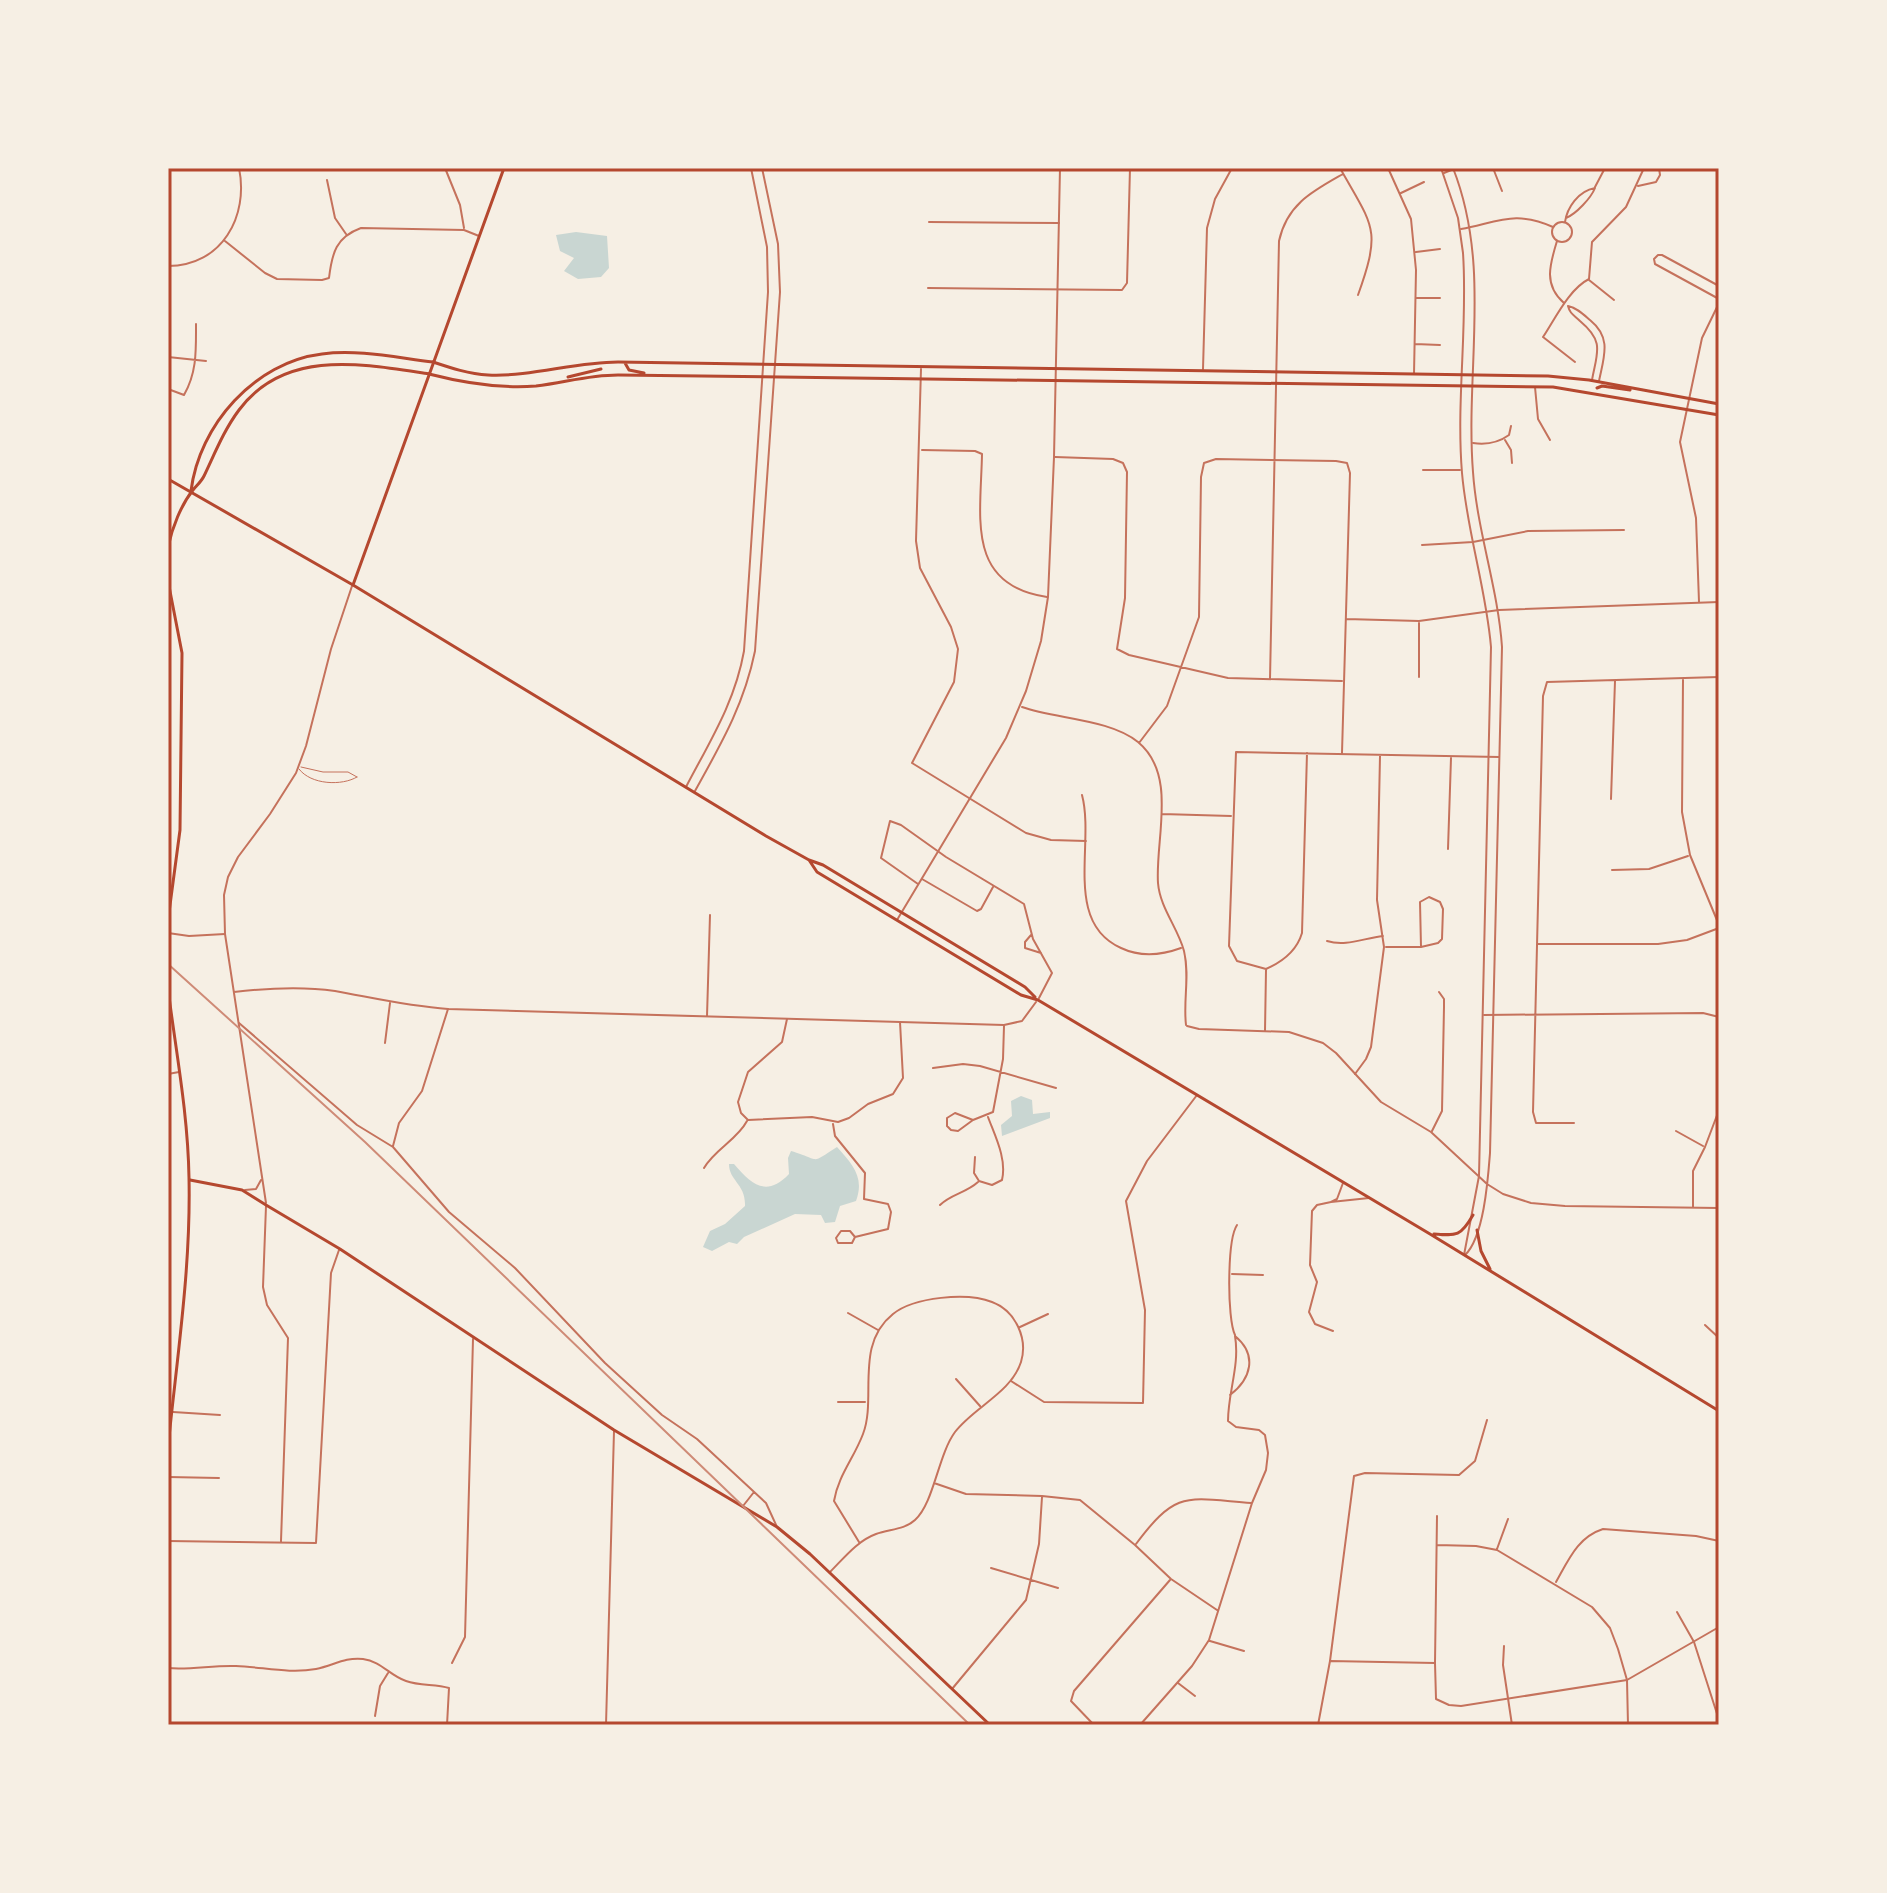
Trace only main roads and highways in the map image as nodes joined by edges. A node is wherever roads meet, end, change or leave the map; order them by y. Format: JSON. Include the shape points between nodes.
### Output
{"nodes":[{"id":1,"x":504,"y":168,"type":"edge"},
{"id":2,"x":433,"y":362,"type":"junction"},
{"id":3,"x":601,"y":362,"type":"junction"},
{"id":4,"x":625,"y":363,"type":"junction"},
{"id":5,"x":673,"y":363,"type":"junction"},
{"id":6,"x":601,"y":369,"type":"junction"},
{"id":7,"x":429,"y":374,"type":"junction"},
{"id":8,"x":601,"y":375,"type":"junction"},
{"id":9,"x":655,"y":375,"type":"junction"},
{"id":10,"x":673,"y":375,"type":"junction"},
{"id":11,"x":561,"y":380,"type":"junction"},
{"id":12,"x":1599,"y":382,"type":"junction"},
{"id":13,"x":1596,"y":390,"type":"junction"},
{"id":14,"x":1642,"y":390,"type":"junction"},
{"id":15,"x":1719,"y":404,"type":"edge"},
{"id":16,"x":1719,"y":415,"type":"edge"},
{"id":17,"x":168,"y":479,"type":"edge"},
{"id":18,"x":191,"y":491,"type":"junction"},
{"id":19,"x":168,"y":547,"type":"edge"},
{"id":20,"x":168,"y":581,"type":"edge"},
{"id":21,"x":353,"y":585,"type":"junction"},
{"id":22,"x":809,"y":860,"type":"junction"},
{"id":23,"x":168,"y":920,"type":"edge"},
{"id":24,"x":168,"y":989,"type":"edge"},
{"id":25,"x":1038,"y":1000,"type":"junction"},
{"id":26,"x":189,"y":1180,"type":"junction"},
{"id":27,"x":1473,"y":1215,"type":"road end"},
{"id":28,"x":1477,"y":1230,"type":"road end"},
{"id":29,"x":1430,"y":1234,"type":"junction"},
{"id":30,"x":1492,"y":1272,"type":"junction"},
{"id":31,"x":1719,"y":1411,"type":"edge"},
{"id":32,"x":169,"y":1432,"type":"edge"},
{"id":33,"x":168,"y":1447,"type":"edge"},
{"id":34,"x":990,"y":1725,"type":"edge"}],
"edges":[{"from":1,"to":2,"type":"main road"},
{"from":2,"to":3,"type":"main road","via":[[470,373],[513,375]]},
{"from":2,"to":7,"type":"main road"},
{"from":2,"to":18,"type":"main road","via":[[324,353],[266,374],[226,409],[193,476]]},
{"from":3,"to":4,"type":"main road"},
{"from":3,"to":6,"type":"main road"},
{"from":4,"to":5,"type":"main road"},
{"from":4,"to":9,"type":"main road","via":[[629,370]]},
{"from":5,"to":10,"type":"main road"},
{"from":5,"to":12,"type":"main road","via":[[1548,376]]},
{"from":6,"to":8,"type":"main road"},
{"from":6,"to":11,"type":"main road"},
{"from":7,"to":11,"type":"main road","via":[[495,386]]},
{"from":7,"to":18,"type":"main road","via":[[329,363],[296,370],[240,408],[202,481]]},
{"from":7,"to":21,"type":"main road"},
{"from":8,"to":9,"type":"main road"},
{"from":8,"to":11,"type":"main road"},
{"from":9,"to":10,"type":"main road"},
{"from":10,"to":13,"type":"main road"},
{"from":12,"to":13,"type":"main road"},
{"from":12,"to":14,"type":"main road"},
{"from":13,"to":14,"type":"main road"},
{"from":13,"to":16,"type":"main road"},
{"from":14,"to":15,"type":"main road"},
{"from":17,"to":18,"type":"main road"},
{"from":18,"to":19,"type":"main road"},
{"from":18,"to":21,"type":"main road"},
{"from":20,"to":23,"type":"main road","via":[[182,653],[180,830]]},
{"from":21,"to":22,"type":"main road"},
{"from":22,"to":25,"type":"main road","via":[[902,911]]},
{"from":22,"to":25,"type":"main road","via":[[817,872],[1021,995]]},
{"from":24,"to":26,"type":"main road"},
{"from":25,"to":29,"type":"main road"},
{"from":26,"to":32,"type":"main road","via":[[185,1282]]},
{"from":26,"to":34,"type":"main road","via":[[242,1190],[614,1430],[777,1527]]},
{"from":27,"to":29,"type":"main road","via":[[1461,1233]]},
{"from":28,"to":30,"type":"main road"},
{"from":29,"to":30,"type":"main road"},
{"from":30,"to":31,"type":"main road"},
{"from":32,"to":33,"type":"main road"}]}
